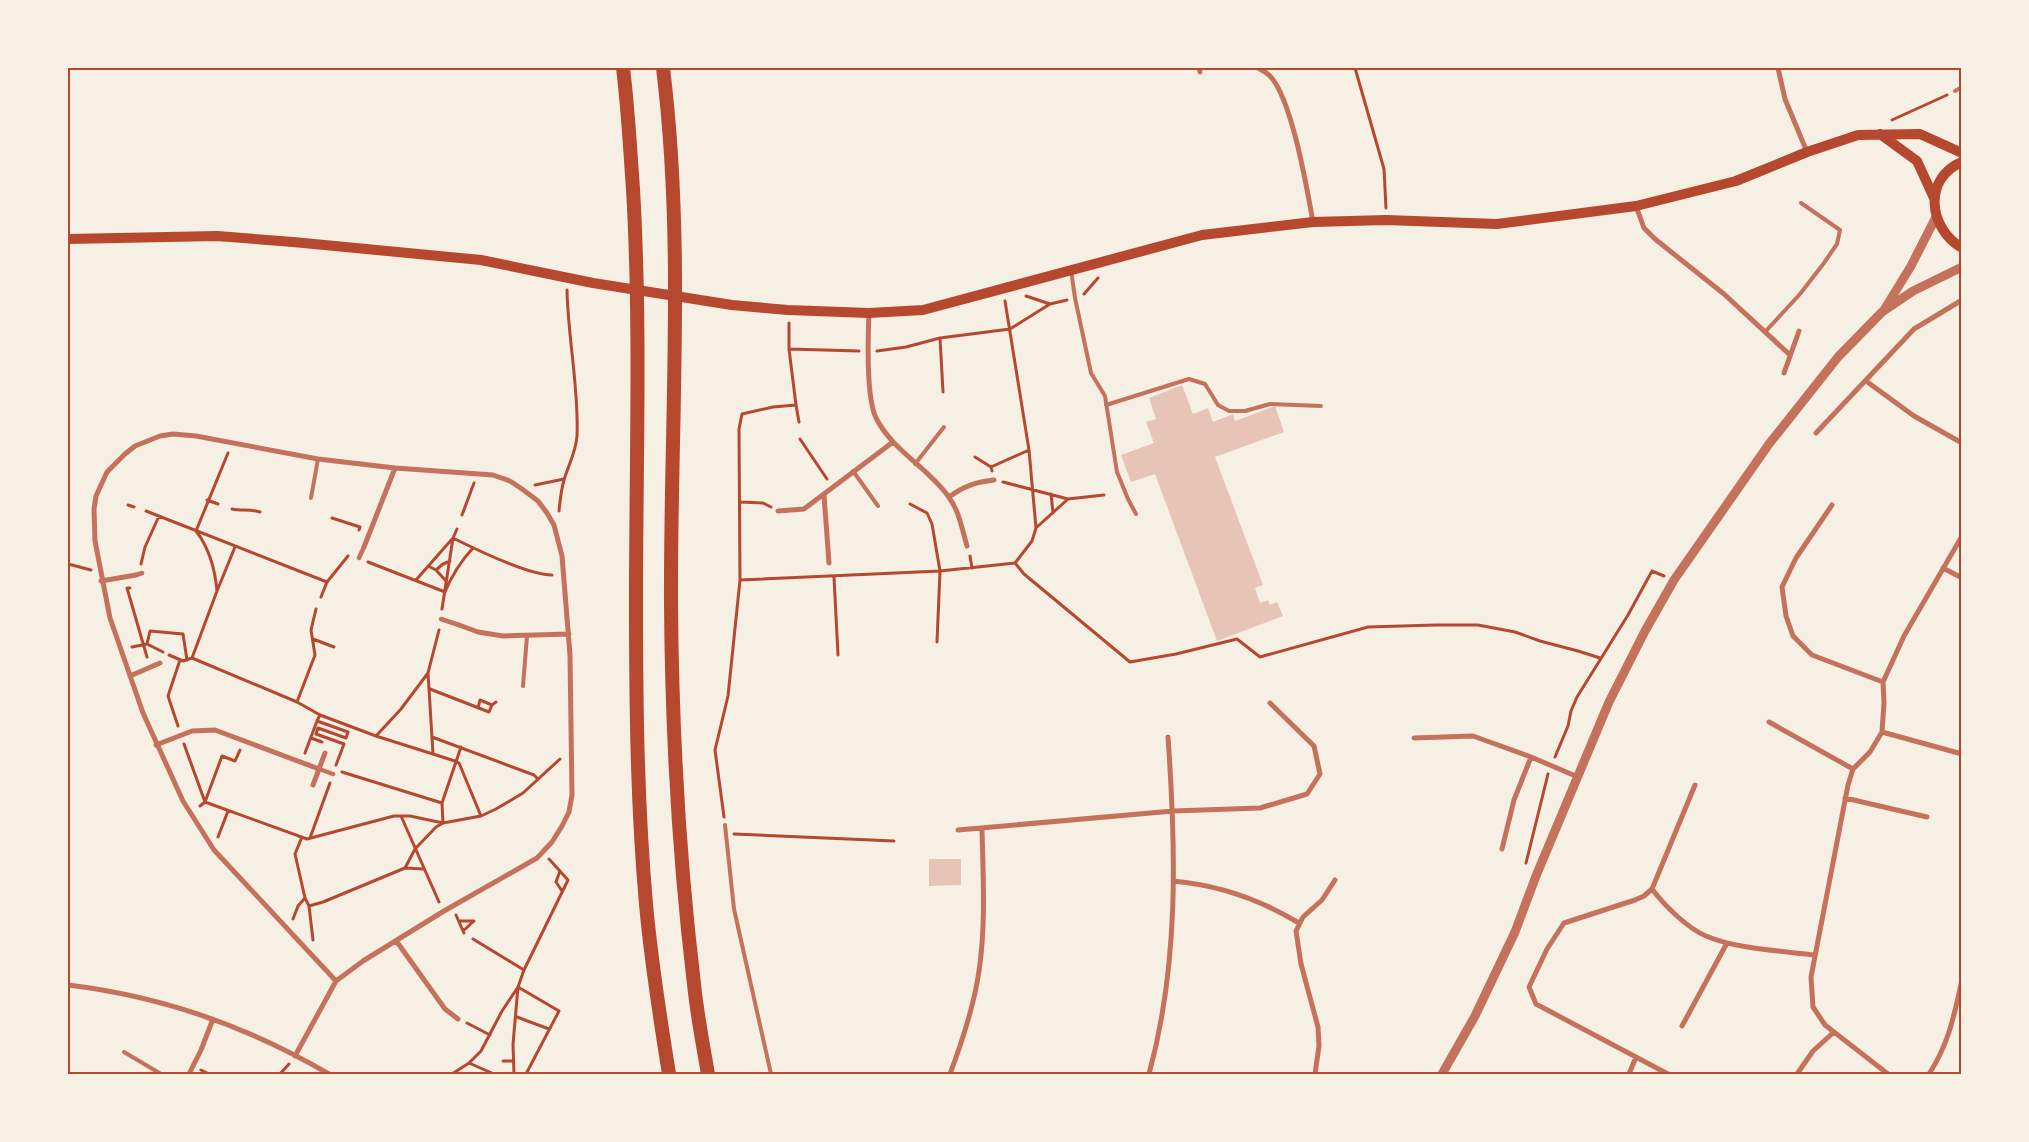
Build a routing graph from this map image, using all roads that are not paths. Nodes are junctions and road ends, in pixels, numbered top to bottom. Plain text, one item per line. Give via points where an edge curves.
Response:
1 (623, 68) edge
2 (663, 68) edge
3 (1258, 68) edge
4 (1778, 68) edge
5 (1962, 87) edge
6 (1955, 91) road end
7 (1880, 134) junction
8 (1807, 152) junction
9 (1962, 152) edge
10 (1962, 162) edge
11 (1934, 198) junction
12 (1802, 203) dead end
13 (1636, 206) junction
14 (1936, 217) junction
15 (1313, 222) junction
16 (68, 239) edge
17 (1962, 248) edge
18 (1962, 267) edge
19 (1071, 270) junction
20 (1962, 300) edge
21 (869, 312) junction
22 (1882, 312) junction
23 (1799, 331) dead end
24 (1765, 332) junction
25 (1790, 355) junction
26 (1784, 373) dead end
27 (1866, 381) junction
28 (1106, 405) junction
29 (1321, 406) dead end
30 (944, 427) dead end
31 (1816, 434) dead end
32 (892, 442) junction
33 (1962, 443) edge
34 (318, 459) junction
35 (915, 464) junction
36 (395, 468) junction
37 (853, 471) junction
38 (994, 480) road end
39 (824, 495) junction
40 (311, 498) dead end
41 (949, 498) junction
42 (1832, 505) dead end
43 (878, 506) dead end
44 (778, 510) road end
45 (1136, 514) dead end
46 (1962, 536) edge
47 (967, 546) dead end
48 (364, 547) joint
49 (359, 558) road end
50 (829, 563) dead end
51 (1943, 568) junction
52 (139, 574) road end
53 (1962, 578) edge
54 (101, 581) junction
55 (442, 619) road end
56 (459, 625) joint
57 (568, 634) junction
58 (527, 636) junction
59 (160, 663) dead end
60 (130, 676) junction
61 (1883, 682) junction
62 (523, 686) dead end
63 (1270, 703) dead end
64 (1769, 722) dead end
65 (1882, 732) junction
66 (1168, 737) dead end
67 (1414, 738) dead end
68 (156, 745) junction
69 (325, 753) dead end
70 (1962, 754) edge
71 (1531, 757) junction
72 (319, 769) junction
73 (1853, 769) junction
74 (334, 771) road end
75 (1578, 777) junction
76 (314, 784) dead end
77 (1695, 785) dead end
78 (1846, 798) junction
79 (1173, 811) junction
80 (1927, 817) dead end
81 (725, 825) road end
82 (982, 828) junction
83 (958, 830) dead end
84 (1502, 849) dead end
85 (1335, 880) dead end
86 (1173, 881) junction
87 (1652, 889) junction
88 (1299, 924) junction
89 (397, 942) junction
90 (1727, 943) junction
91 (1815, 955) junction
92 (1962, 980) edge
93 (336, 981) junction
94 (68, 985) edge
95 (458, 1018) road end
96 (213, 1019) junction
97 (1682, 1026) dead end
98 (1834, 1032) junction
99 (124, 1052) dead end
100 (295, 1056) junction
101 (1636, 1057) junction
102 (161, 1074) edge
103 (189, 1074) edge
104 (329, 1074) edge
105 (669, 1074) edge
106 (708, 1074) edge
107 (771, 1074) edge
108 (950, 1074) edge
109 (1149, 1074) edge
110 (1315, 1074) edge
111 (1442, 1074) edge
112 (1629, 1074) edge
113 (1668, 1074) edge
114 (1797, 1074) edge
115 (1888, 1074) edge
116 (1929, 1074) edge

1 - 105 highway via 637,260 638,771 646,904
2 - 106 highway via 671,148 675,262 671,604 676,768 694,985
3 - 15 street via 1270,76 1282,96 1303,170
4 - 8 street via 1785,99
5 - 6 lane
7 - 8 main road via 1858,135
7 - 9 main road via 1920,134
7 - 11 main road via 1917,161
8 - 13 main road via 1736,181
10 - 11 main road via 1943,177
11 - 14 main road
12 - 24 lane via 1840,230 1837,244 1800,294
13 - 15 main road via 1497,224 1386,220
13 - 24 street via 1644,228 1655,239 1724,294
14 - 17 main road via 1945,235
14 - 22 street
15 - 19 main road via 1202,235
16 - 21 main road via 216,236 293,242 481,260 592,283 732,305
18 - 22 street via 1913,291
19 - 21 main road via 923,310
19 - 28 lane via 1091,374 1105,396
20 - 27 street via 1914,329
21 - 32 street via 871,399 876,417
22 - 75 street via 1838,357 1774,436 1674,580 1609,702
23 - 25 street
24 - 25 street
25 - 26 street
27 - 31 street
27 - 33 street via 1914,416
28 - 29 lane via 1189,379 1205,384 1218,405 1229,410 1245,411 1270,404
28 - 45 lane via 1117,472
30 - 35 lane
32 - 35 street
32 - 37 street
34 - 36 street
34 - 40 lane
34 - 54 street via 173,434 135,446 114,463 102,482 94,508
35 - 41 street
36 - 48 street
36 - 57 street via 493,475 510,481 538,501 554,524 559,542
37 - 39 street
37 - 43 lane
38 - 41 street via 976,482
39 - 44 street via 804,509
39 - 50 street
41 - 47 street
42 - 61 street via 1796,558 1782,587 1786,616 1793,636 1812,655
46 - 51 street
48 - 49 street
51 - 53 street
51 - 61 street via 1904,636
52 - 54 street
54 - 60 street
55 - 56 street
56 - 58 street via 489,635
57 - 58 street
57 - 89 street via 572,789 569,812 552,842 536,858
58 - 62 lane
59 - 60 street
60 - 68 street
61 - 65 street
63 - 79 street via 1314,746 1320,774 1307,794 1260,808
64 - 73 street
65 - 70 street
65 - 73 street via 1870,752
66 - 79 street
67 - 71 street via 1473,736
68 - 72 street via 192,730 215,730
68 - 93 street via 183,801 214,850
69 - 72 street
71 - 75 street
71 - 84 street via 1514,800
72 - 74 street
72 - 76 street
73 - 78 street
75 - 111 street via 1502,962
77 - 87 street
78 - 80 street
78 - 91 street
79 - 82 street
79 - 86 street
81 - 107 lane via 734,909
82 - 83 street
82 - 108 street via 984,912 979,972 961,1045
85 - 88 street via 1322,900
86 - 88 street via 1204,884 1249,898
86 - 109 street via 1169,972
87 - 90 street via 1662,903 1683,921 1705,936
87 - 101 street via 1635,900 1564,923 1529,987 1536,1004
88 - 110 street via 1297,942 1318,1027
89 - 93 street
89 - 95 street via 444,1009
90 - 91 street
90 - 97 street
91 - 98 street via 1811,978 1814,1007 1825,1025
92 - 116 street via 1941,1055
93 - 100 street
94 - 96 street via 150,999
96 - 100 street
96 - 103 street
98 - 114 street via 1813,1050
98 - 115 street
99 - 102 lane
100 - 104 street
101 - 112 street
101 - 113 street

